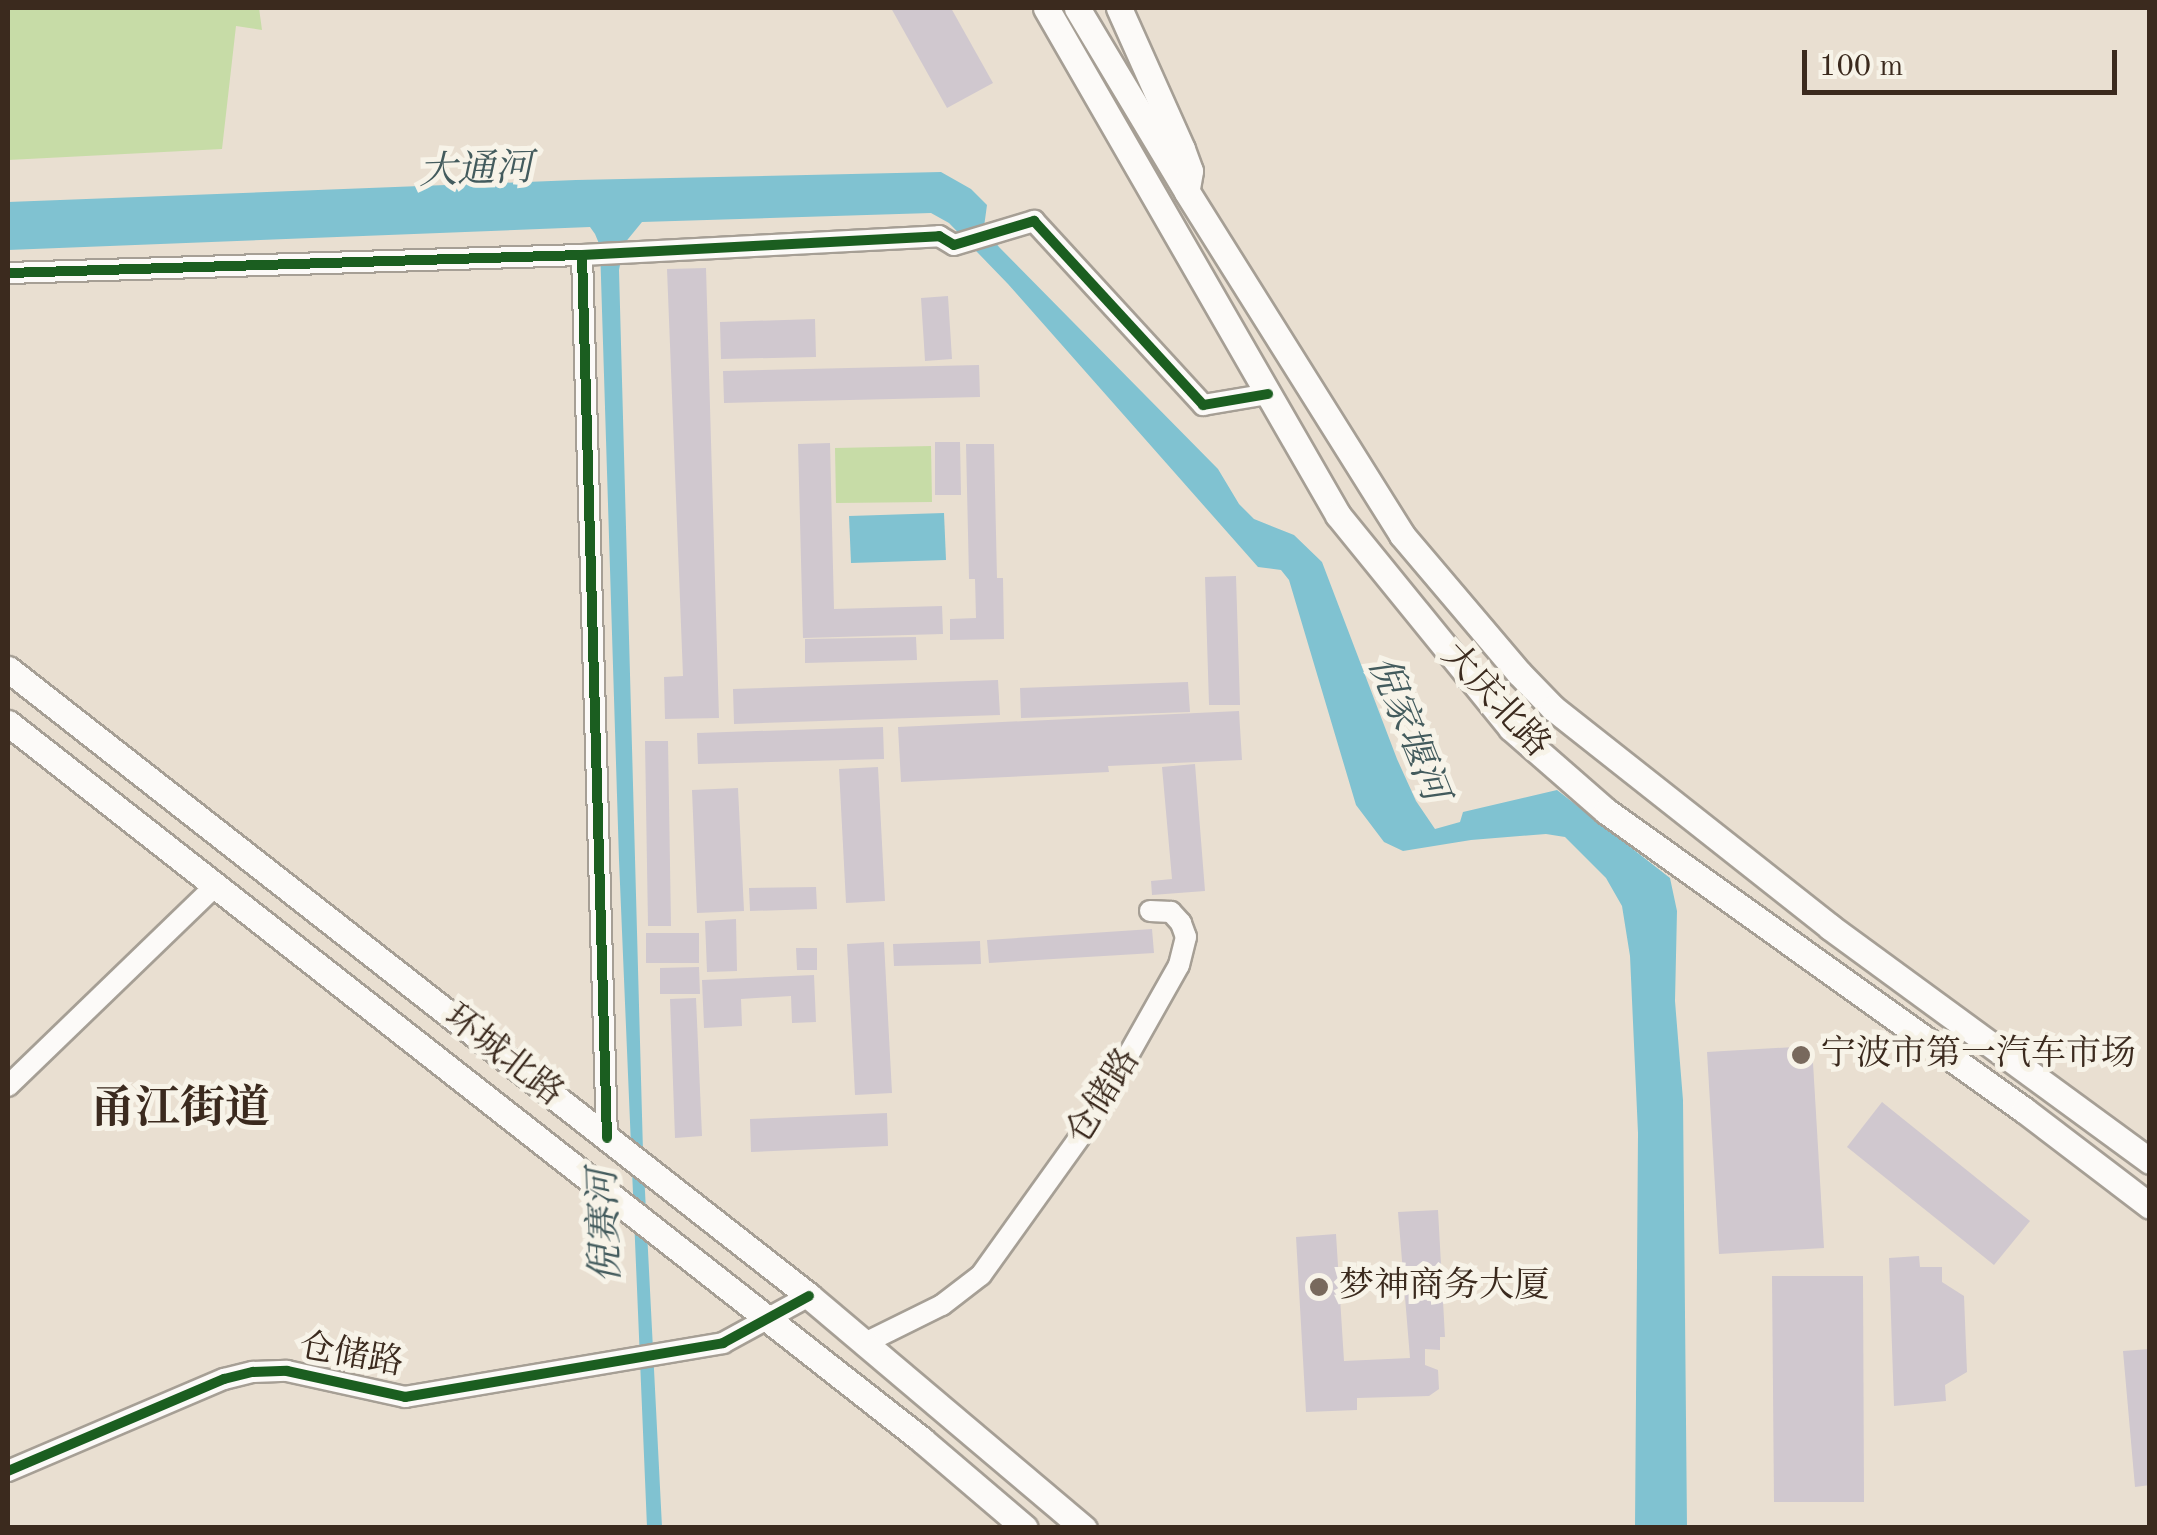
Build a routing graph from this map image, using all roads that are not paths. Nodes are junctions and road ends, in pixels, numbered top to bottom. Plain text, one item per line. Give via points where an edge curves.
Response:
1 (1046, 8) edge
2 (1077, 8) edge
3 (1119, 8) edge
4 (1187, 192) junction
5 (583, 255) junction
6 (8, 272) edge
7 (1268, 394) junction
8 (8, 669) edge
9 (8, 723) edge
10 (215, 886) junction
11 (1150, 910) dead end
12 (8, 1086) edge
13 (607, 1138) junction
14 (2150, 1161) edge
15 (2150, 1206) edge
16 (809, 1296) junction
17 (766, 1319) junction
18 (865, 1344) junction
19 (8, 1471) edge
20 (1025, 1528) edge
21 (1084, 1528) edge

1 - 7 main road, 大庆北路
2 - 4 main road, 大庆北路
3 - 4 main road, 大庆北路 via 1182,149 1190,172
4 - 14 main road, 大庆北路 via 1402,535 1542,696 1830,927
5 - 6 street
5 - 7 street via 939,236 954,245 1034,221 1203,406
5 - 13 street
7 - 15 main road, 大庆北路 via 1338,515 1512,728 1606,811
8 - 13 main road, 环城北路
9 - 10 main road, 环城北路
10 - 12 street
10 - 17 main road, 环城北路
11 - 18 street, 仓储路 via 1171,912 1181,924 1186,937 1180,965 1090,1123 981,1276 942,1305
13 - 16 main road, 环城北路
16 - 17 street, 仓储路
16 - 18 main road, 环城北路
17 - 19 street, 仓储路 via 723,1343 405,1397 287,1371 253,1372
17 - 20 main road, 环城北路
18 - 21 main road, 环城北路

